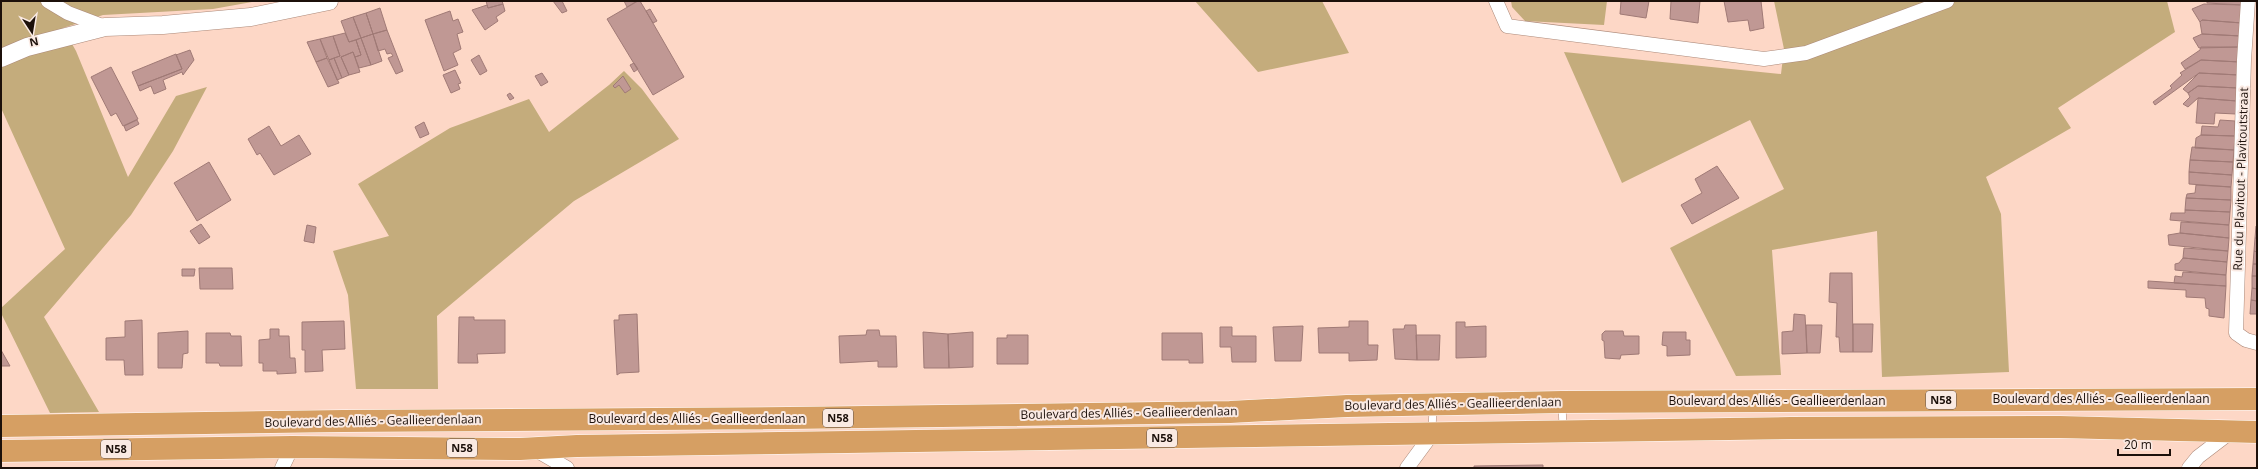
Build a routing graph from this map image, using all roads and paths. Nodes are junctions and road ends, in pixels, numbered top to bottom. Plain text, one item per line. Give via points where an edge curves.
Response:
1 (48, 1) edge
2 (329, 1) edge
3 (1496, 1) edge
4 (1946, 1) edge
5 (2248, 1) edge
6 (105, 27) junction
7 (1, 58) edge
8 (2251, 61) edge
9 (2257, 343) edge
10 (2257, 399) edge
11 (1562, 402) junction
12 (1433, 404) junction
13 (1, 426) edge
14 (2233, 430) junction
15 (1563, 431) junction
16 (2257, 432) edge
17 (1432, 434) junction
18 (292, 447) junction
19 (534, 448) junction
20 (1, 451) edge
21 (282, 468) edge
22 (567, 468) edge
23 (1407, 468) edge
24 (2189, 468) edge

1 - 6 street via 68,13
2 - 6 street via 251,16 163,25
3 - 4 street via 1507,26 1764,59 1806,53
5 - 8 street, Rue du Plavitout - Plavitoutstraat
6 - 7 street via 27,47
8 - 9 street, Rue du Plavitout - Plavitoutstraat via 2236,333 2246,340
10 - 11 highway, Boulevard des Alliés - Geallieerdenlaan / N58
11 - 12 highway, Boulevard des Alliés - Geallieerdenlaan / N58
11 - 15 lane
12 - 13 highway, Boulevard des Alliés - Geallieerdenlaan / N58 via 1230,412 789,418 343,420
12 - 17 lane
14 - 15 highway, Boulevard des Alliés - Geallieerdenlaan / N58 via 2028,427
14 - 16 highway, Boulevard des Alliés - Geallieerdenlaan / N58
14 - 24 street via 2198,457
15 - 17 highway, Boulevard des Alliés - Geallieerdenlaan / N58
17 - 19 highway, Boulevard des Alliés - Geallieerdenlaan / N58
17 - 23 street
18 - 19 highway, Boulevard des Alliés - Geallieerdenlaan / N58
18 - 20 highway, Boulevard des Alliés - Geallieerdenlaan / N58
18 - 21 street, Boulevard des Alliés - Geallieerdenlaan
19 - 22 street

